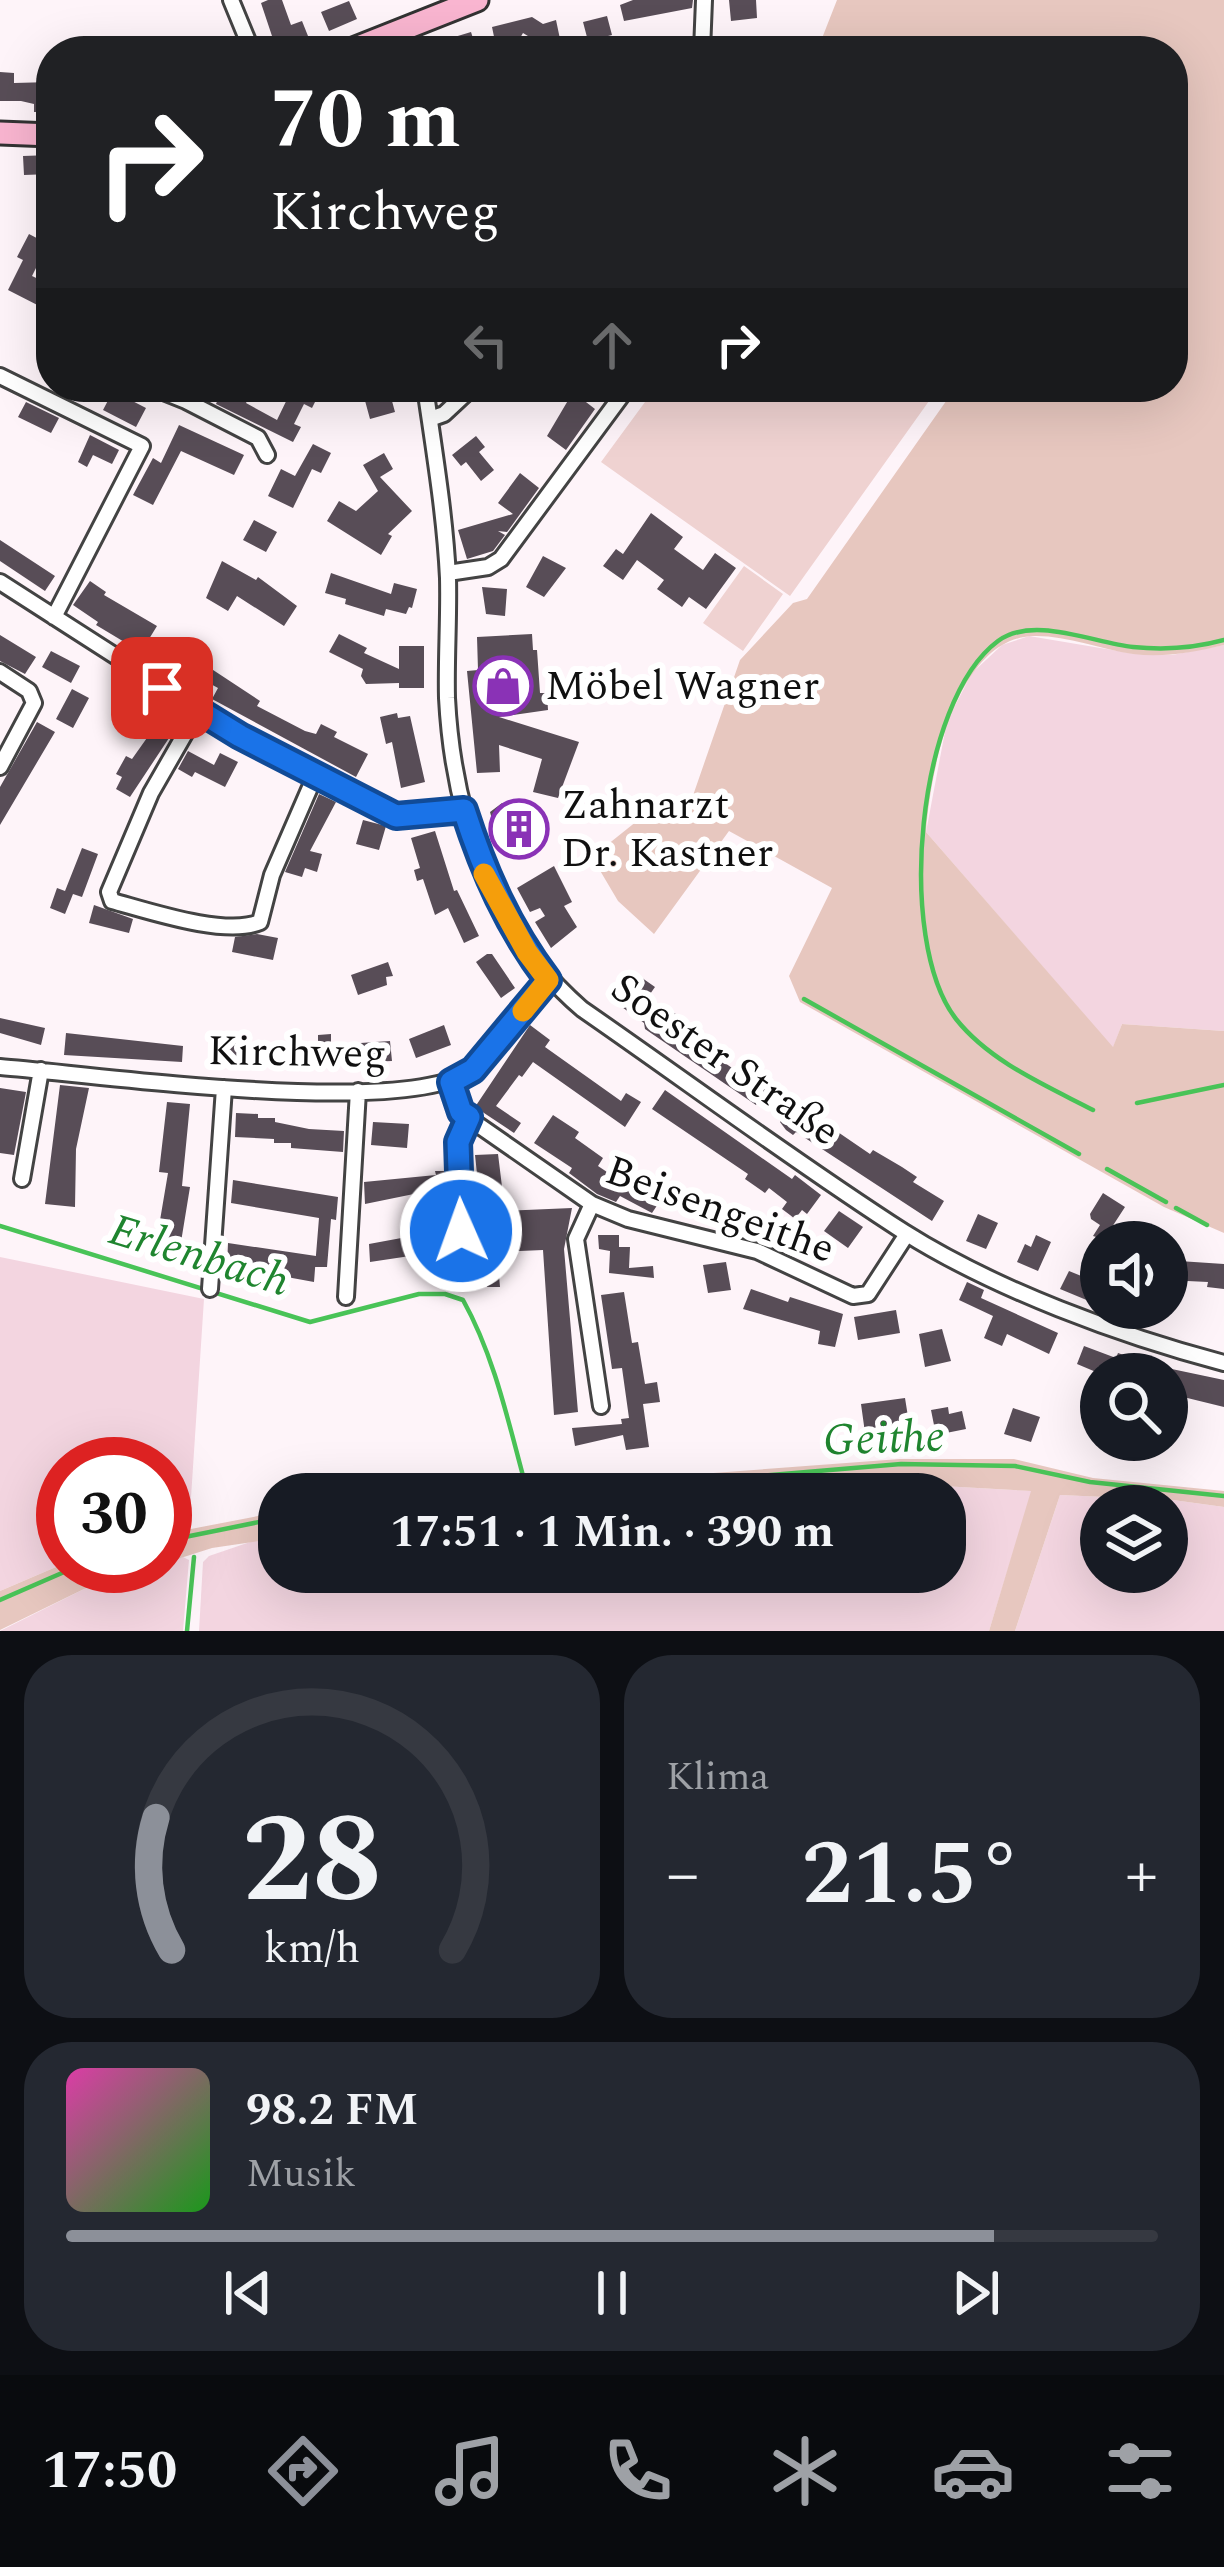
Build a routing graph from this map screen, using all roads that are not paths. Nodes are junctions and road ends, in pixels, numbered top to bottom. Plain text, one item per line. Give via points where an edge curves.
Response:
1 (231, 0) edge
2 (477, 0) edge
3 (704, 0) edge
4 (246, 36) edge
5 (386, 36) edge
6 (702, 36) edge
7 (0, 133) edge
8 (36, 134) edge
9 (0, 376) edge
10 (36, 394) edge
11 (53, 402) edge
12 (202, 402) edge
13 (427, 402) edge
14 (457, 402) edge
15 (617, 402) edge
16 (430, 419) junction
17 (267, 455) dead end
18 (448, 573) junction
19 (0, 582) edge
20 (54, 617) junction
21 (0, 672) edge
22 (198, 711) junction
23 (0, 767) edge
24 (315, 776) junction
25 (464, 810) junction
26 (548, 980) junction
27 (0, 1067) edge
28 (41, 1070) junction
29 (451, 1082) junction
30 (224, 1088) junction
31 (358, 1091) junction
32 (469, 1117) junction
33 (22, 1179) dead end
34 (592, 1204) junction
35 (908, 1234) junction
36 (456, 1275) dead end
37 (210, 1289) dead end
38 (346, 1297) dead end
39 (1224, 1363) edge
40 (601, 1406) dead end

1 - 4 street
2 - 5 main road
3 - 6 street
7 - 8 main road
9 - 10 street
11 - 20 street via 142,446
12 - 17 street via 258,438
13 - 16 street, Soester Straße
14 - 16 street
15 - 18 street via 501,560
16 - 18 street, Soester Straße
18 - 25 street, Soester Straße via 448,713
19 - 20 street
20 - 22 street
21 - 23 street via 34,703
22 - 24 street
22 - 24 street via 135,827 112,901 244,928 260,922
24 - 25 street via 396,816
25 - 26 street, Soester Straße via 483,871
26 - 29 street via 473,1070
26 - 35 street, Soester Straße
27 - 28 street, Kirchweg
28 - 30 street, Kirchweg
28 - 33 street
29 - 31 street, Kirchweg
29 - 32 street, Beisengeithe
30 - 31 street, Kirchweg
30 - 37 street
31 - 38 street
32 - 34 street, Beisengeithe
32 - 36 street via 458,1142
34 - 35 street, Beisengeithe via 757,1251 860,1297
34 - 40 street via 576,1239
35 - 39 street, Soester Straße via 1106,1327

